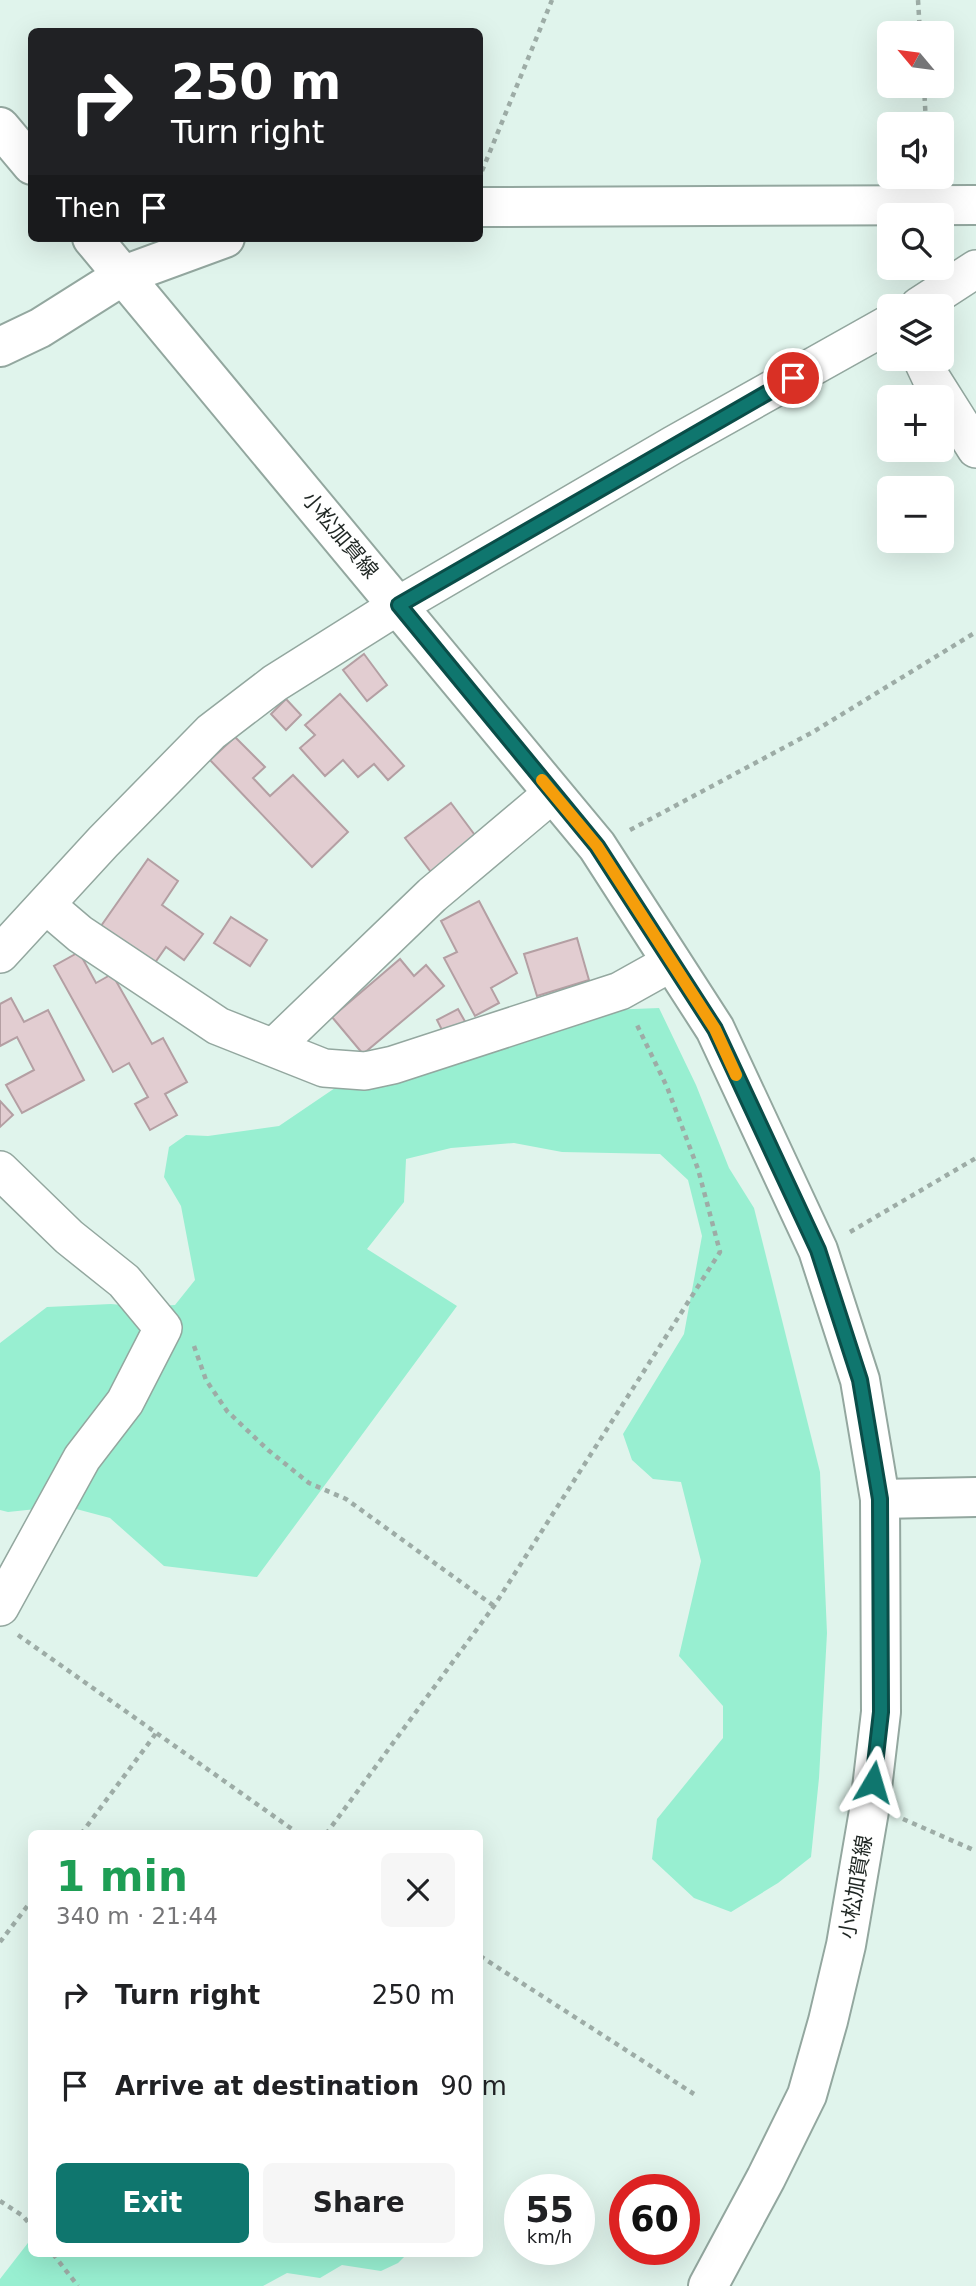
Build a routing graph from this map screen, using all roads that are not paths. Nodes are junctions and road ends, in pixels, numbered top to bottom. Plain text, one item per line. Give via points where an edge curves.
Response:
1 (0, 127) edge
2 (28, 160) edge
3 (976, 205) edge
4 (483, 208) edge
5 (95, 242) edge
6 (214, 242) edge
7 (976, 269) edge
8 (124, 275) junction
9 (937, 294) edge
10 (877, 331) edge
11 (0, 347) edge
12 (928, 371) edge
13 (976, 449) edge
14 (399, 605) junction
15 (553, 793) junction
16 (46, 905) junction
17 (0, 954) edge
18 (672, 962) junction
19 (274, 1047) junction
20 (0, 1170) edge
21 (976, 1497) edge
22 (880, 1499) junction
23 (6, 1618) edge
24 (708, 2286) edge

1 - 2 main road
3 - 4 main road
5 - 8 main road, 小松加賀線
6 - 8 main road
7 - 9 street
8 - 11 main road via 40,328
8 - 14 main road, 小松加賀線
10 - 14 street
12 - 13 street
14 - 15 main road, 小松加賀線
14 - 16 street via 275,683 211,732
15 - 18 main road, 小松加賀線 via 597,846
15 - 19 street via 432,895
16 - 17 street
16 - 19 street via 80,934 189,1008 218,1026
18 - 19 street via 620,991 365,1071 324,1068
18 - 22 main road, 小松加賀線 via 715,1029 818,1250 860,1380
20 - 23 street via 69,1237 124,1280 163,1328 125,1402 82,1458
21 - 22 main road
22 - 24 main road, 小松加賀線 via 881,1712 846,1945 807,2095

